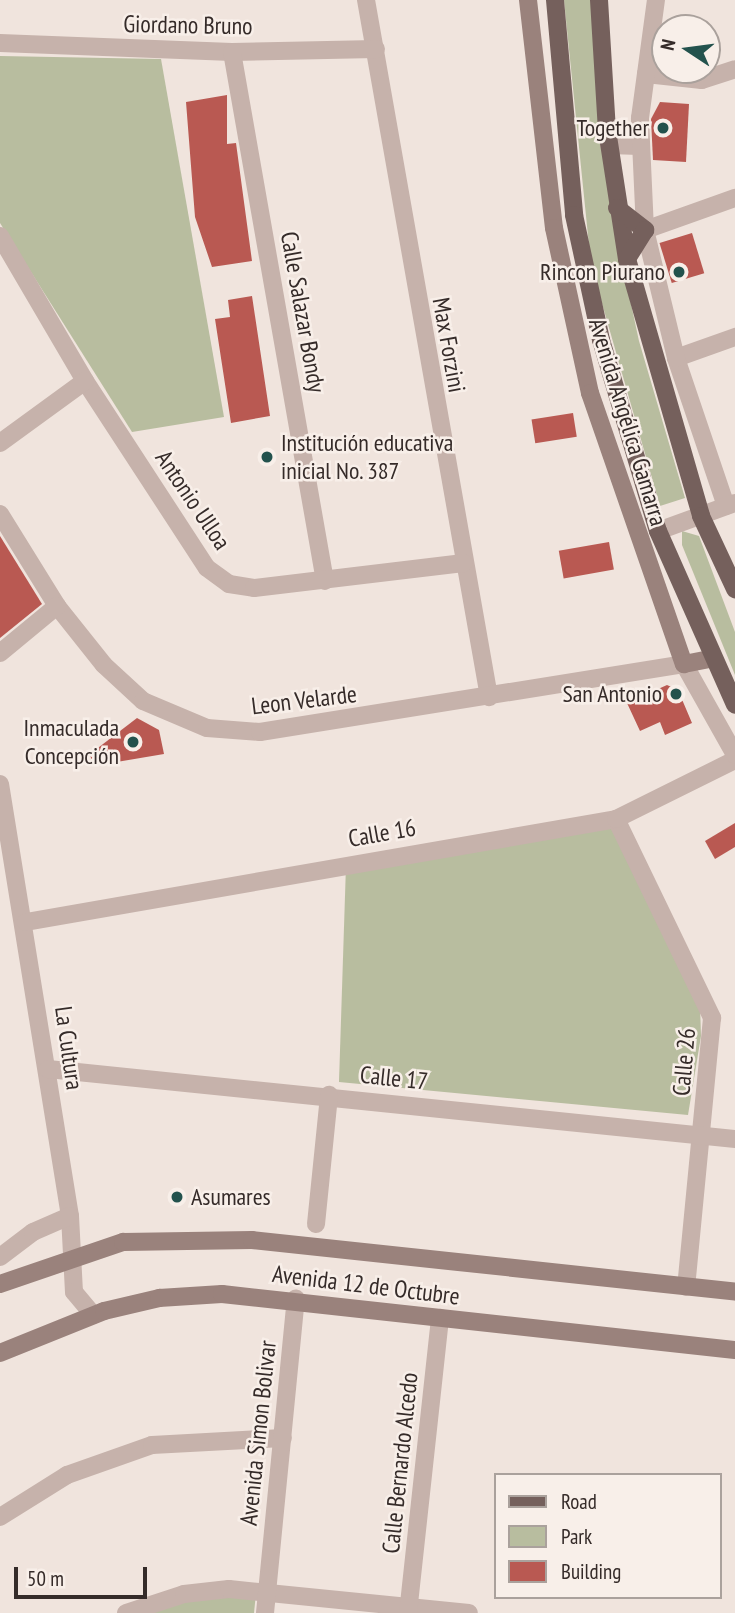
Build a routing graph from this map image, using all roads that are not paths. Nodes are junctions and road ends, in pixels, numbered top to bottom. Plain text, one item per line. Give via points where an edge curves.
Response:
1 (366, 0) edge
2 (528, 0) edge
3 (555, 0) edge
4 (599, 0) edge
5 (656, 0) edge
6 (0, 43) edge
7 (376, 49) junction
8 (232, 52) junction
9 (735, 69) edge
10 (646, 74) junction
11 (609, 145) junction
12 (640, 146) junction
13 (735, 198) edge
14 (617, 208) junction
15 (645, 230) junction
16 (0, 236) edge
17 (627, 259) junction
18 (735, 337) edge
19 (676, 358) junction
20 (85, 381) junction
21 (0, 443) edge
22 (731, 505) edge
23 (0, 514) edge
24 (701, 516) junction
25 (658, 531) junction
26 (464, 563) junction
27 (325, 581) junction
28 (735, 589) edge
29 (57, 606) junction
30 (0, 653) edge
31 (710, 659) junction
32 (684, 664) junction
33 (489, 697) junction
34 (735, 705) edge
35 (735, 757) edge
36 (0, 784) edge
37 (616, 819) junction
38 (7, 855) edge
39 (26, 922) junction
40 (48, 1069) junction
41 (329, 1095) junction
42 (702, 1136) junction
43 (735, 1139) edge
44 (70, 1216) junction
45 (316, 1224) dead end
46 (72, 1256) junction
47 (0, 1257) edge
48 (0, 1284) edge
49 (686, 1287) junction
50 (735, 1292) edge
51 (296, 1299) junction
52 (93, 1315) junction
53 (440, 1318) junction
54 (735, 1350) edge
55 (0, 1353) edge
56 (283, 1438) junction
57 (0, 1517) edge
58 (267, 1591) junction
59 (408, 1610) edge
60 (126, 1613) edge
61 (265, 1613) edge
62 (469, 1613) edge

1 - 7 street, Max Forzini
2 - 32 main road, Avenida Angélica Gamarra via 538,112 568,307 619,484
3 - 25 main road, Avenida Angélica Gamarra via 564,136 584,274
4 - 11 main road, Avenida Angélica Gamarra
5 - 10 street
6 - 8 street, Giordano Bruno
7 - 8 street, Giordano Bruno
7 - 26 street, Max Forzini
8 - 27 street, Calle Salazar Bondy
9 - 10 street via 702,80
10 - 12 street
11 - 12 street
11 - 14 main road, Avenida Angélica Gamarra
12 - 15 street
13 - 15 street
14 - 15 main road
14 - 17 main road, Avenida Angélica Gamarra
15 - 17 main road
15 - 19 street
16 - 20 street, Antonio Ulloa
17 - 24 main road, Avenida Angélica Gamarra
18 - 19 street
19 - 22 street
20 - 21 street
20 - 27 street, Antonio Ulloa via 207,568 229,584 254,588
22 - 24 street
23 - 29 street, Leon Velarde
24 - 25 street
24 - 28 main road, Avenida Angélica Gamarra
25 - 31 main road, Avenida Angélica Gamarra
26 - 27 street, Antonio Ulloa
26 - 33 street, Max Forzini
29 - 30 street
29 - 33 street, Leon Velarde via 104,665 144,701 207,728 260,733
31 - 32 main road, Leon Velarde
31 - 34 main road, Avenida Angélica Gamarra
32 - 33 street, Leon Velarde
32 - 35 street, Avenida Angélica Gamarra
35 - 37 street, Calle 16
36 - 38 street, La Cultura
37 - 39 street, Calle 16
37 - 42 street, Calle 26 via 712,1017
38 - 39 street, La Cultura
39 - 40 street, La Cultura
40 - 41 street, Calle 17
40 - 44 street, La Cultura
41 - 42 street, Calle 17
41 - 45 street
42 - 43 street, Calle 17
42 - 49 street, Calle 26
44 - 46 street, La Cultura
44 - 47 street via 33,1232
46 - 48 main road, Avenida 12 de Octubre
46 - 49 main road, Avenida 12 de Octubre via 123,1242 252,1240
46 - 52 street, La Cultura via 75,1292
49 - 50 main road, Avenida 12 de Octubre
51 - 52 main road, Avenida 12 de Octubre via 222,1294 159,1298
51 - 53 main road, Avenida 12 de Octubre
51 - 56 street, Avenida Simon Bolivar
52 - 55 main road, Avenida 12 de Octubre
53 - 54 main road, Avenida 12 de Octubre
53 - 59 street, Calle Bernardo Alcedo
56 - 57 street via 152,1445 67,1475
56 - 58 street, Avenida Simon Bolivar
58 - 59 street
58 - 60 street via 184,1594
58 - 61 street, Avenida Simon Bolivar
59 - 62 street

